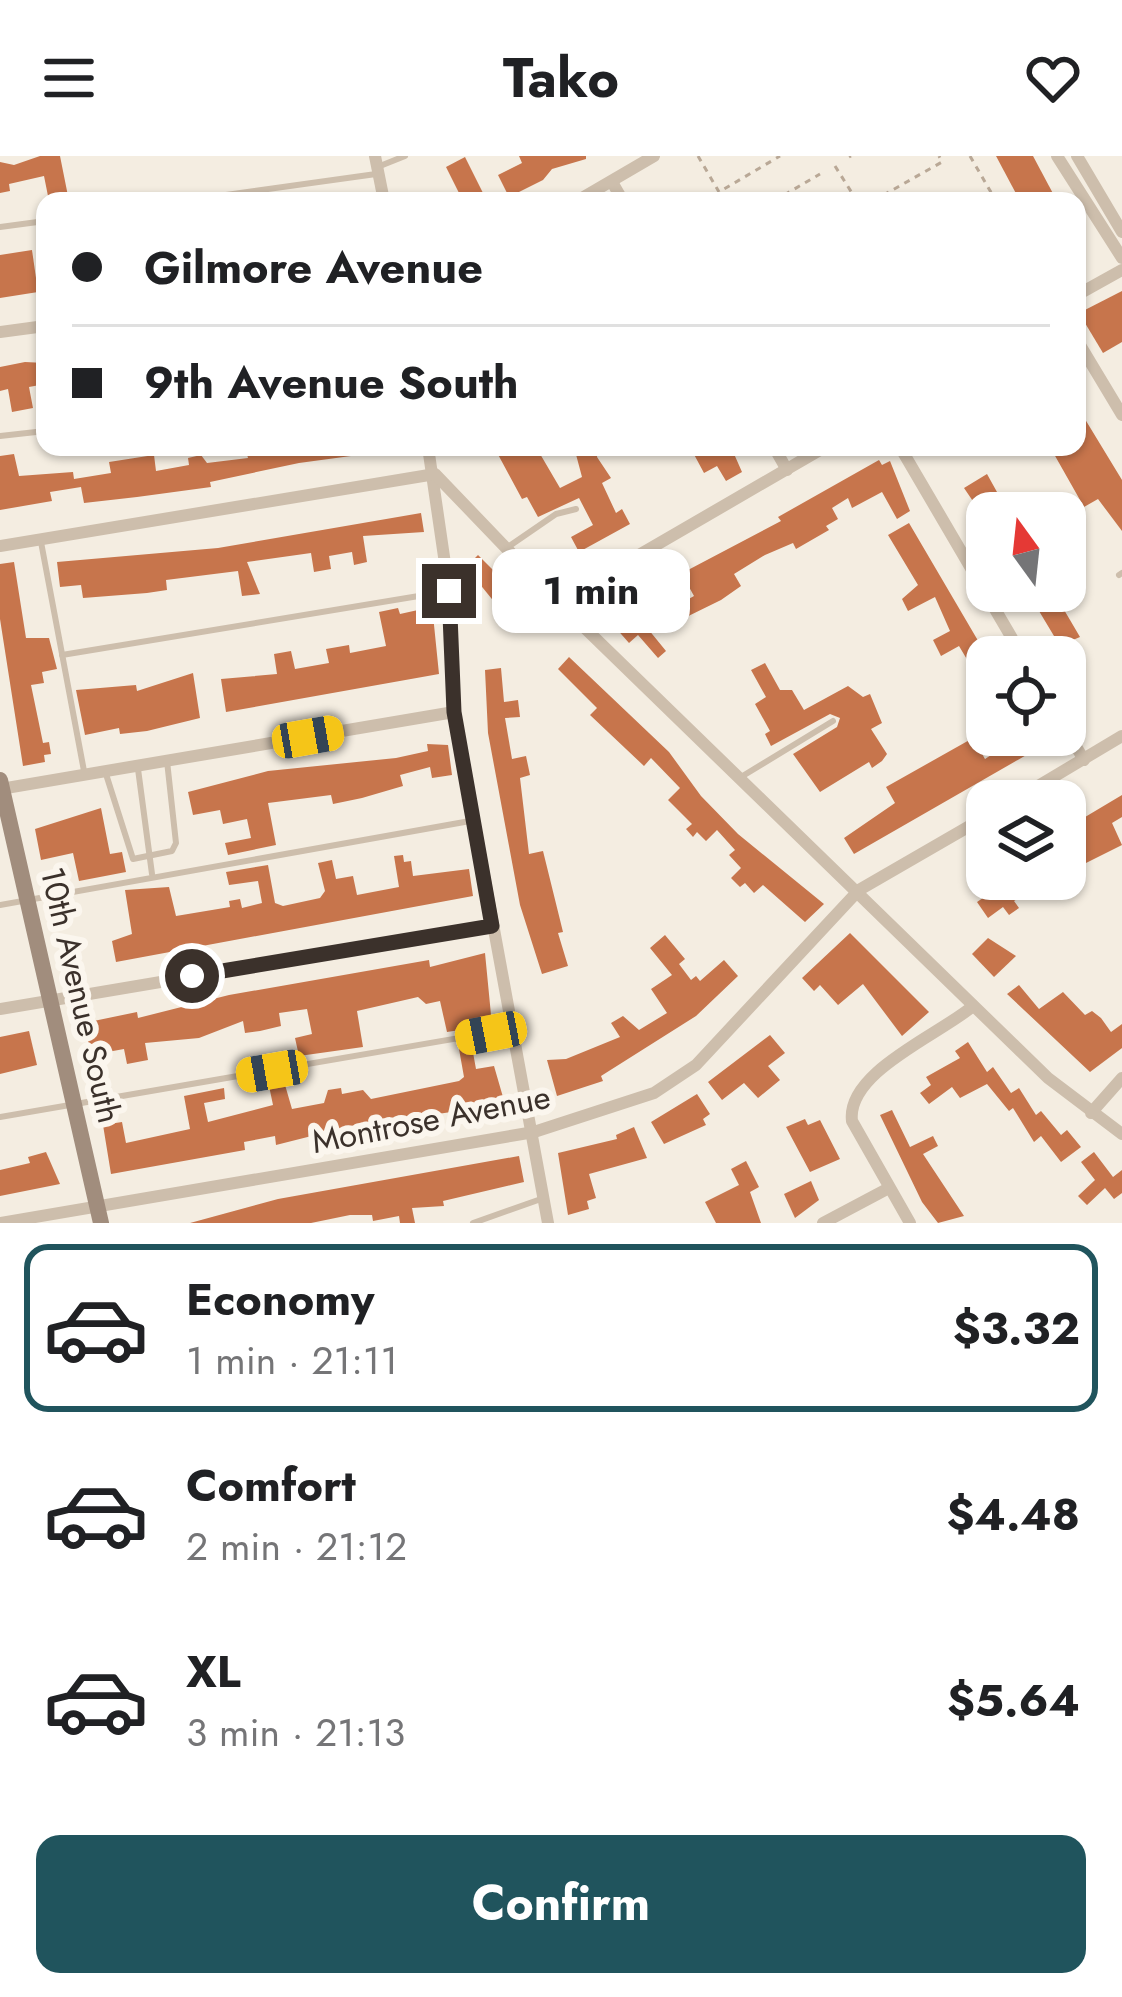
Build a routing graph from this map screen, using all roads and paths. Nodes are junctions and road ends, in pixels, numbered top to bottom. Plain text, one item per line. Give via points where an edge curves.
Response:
1 (405, 156) edge
2 (654, 156) edge
3 (698, 156) edge
4 (780, 156) edge
5 (939, 156) edge
6 (970, 156) edge
7 (1057, 156) edge
8 (1077, 156) edge
9 (377, 165) edge
10 (835, 166) dead end
11 (820, 174) dead end
12 (611, 182) junction
13 (232, 192) edge
14 (594, 192) edge
15 (617, 192) edge
16 (789, 192) edge
17 (851, 192) edge
18 (889, 192) edge
19 (991, 192) edge
20 (1080, 192) edge
21 (1086, 202) edge
22 (36, 222) edge
23 (0, 227) edge
24 (1122, 232) edge
25 (1122, 258) edge
26 (1122, 269) edge
27 (1086, 290) edge
28 (36, 327) edge
29 (0, 332) edge
30 (1086, 355) edge
31 (1122, 415) edge
32 (36, 432) edge
33 (0, 436) edge
34 (430, 456) edge
35 (779, 456) edge
36 (811, 456) edge
37 (905, 456) edge
38 (788, 470) junction
39 (435, 474) junction
40 (577, 509) dead end
41 (40, 539) junction
42 (0, 546) edge
43 (505, 549) junction
44 (449, 591) junction
45 (558, 602) junction
46 (1011, 636) edge
47 (62, 655) junction
48 (454, 712) junction
49 (833, 721) dead end
50 (1122, 736) edge
51 (1082, 756) edge
52 (167, 760) junction
53 (1084, 760) junction
54 (137, 766) junction
55 (105, 771) junction
56 (85, 775) junction
57 (741, 777) junction
58 (1049, 780) edge
59 (1, 786) edge
60 (474, 820) junction
61 (966, 828) edge
62 (150, 857) junction
63 (152, 874) junction
64 (859, 890) junction
65 (30, 897) junction
66 (0, 905) edge
67 (492, 926) junction
68 (52, 1000) junction
69 (974, 1006) junction
70 (0, 1009) edge
71 (513, 1028) junction
72 (1122, 1078) edge
73 (75, 1104) junction
74 (1091, 1113) junction
75 (0, 1117) edge
76 (534, 1132) junction
77 (1122, 1134) edge
78 (889, 1189) junction
79 (544, 1198) junction
80 (99, 1214) edge
81 (0, 1223) edge
82 (473, 1223) edge
83 (548, 1223) edge
84 (823, 1223) edge
85 (910, 1223) edge

1 - 9 lane
2 - 12 street
3 - 4 path via 719,192
5 - 18 path via 942,162
6 - 19 path
7 - 20 street
8 - 24 street
9 - 13 lane
10 - 17 path
11 - 16 path
12 - 14 street
12 - 15 street
21 - 25 street
22 - 23 lane
26 - 27 street
28 - 29 street
30 - 31 street
32 - 33 lane
34 - 39 street
35 - 38 street
36 - 38 street
37 - 46 street
38 - 45 street
39 - 41 street
39 - 43 street
39 - 44 street
40 - 43 lane
41 - 42 street
41 - 47 lane
43 - 45 street
44 - 47 lane
44 - 48 street
45 - 57 street
47 - 56 lane
48 - 52 street
48 - 60 street
49 - 57 lane
50 - 53 street
51 - 53 street
52 - 54 street
52 - 62 lane via 176,843
53 - 58 street
54 - 55 street
54 - 62 lane
55 - 56 street
55 - 62 lane via 124,845 133,859
56 - 59 street
57 - 64 street
59 - 65 street, 10th Avenue South
60 - 63 lane
60 - 67 street
61 - 64 street, Montrose Avenue
62 - 63 lane
63 - 65 lane
64 - 69 street
64 - 76 street, Montrose Avenue via 696,1065 654,1093
65 - 66 lane
65 - 68 street, 10th Avenue South
67 - 68 street
67 - 71 street
68 - 70 street
68 - 73 street, 10th Avenue South
69 - 74 street
69 - 78 street via 857,1091 852,1121
71 - 73 lane
71 - 76 street
72 - 74 street
73 - 75 lane
73 - 80 street, 10th Avenue South
74 - 77 street
76 - 79 street
76 - 80 street, Montrose Avenue
78 - 84 street
78 - 85 street
79 - 82 lane
79 - 83 street
80 - 81 street, Montrose Avenue

